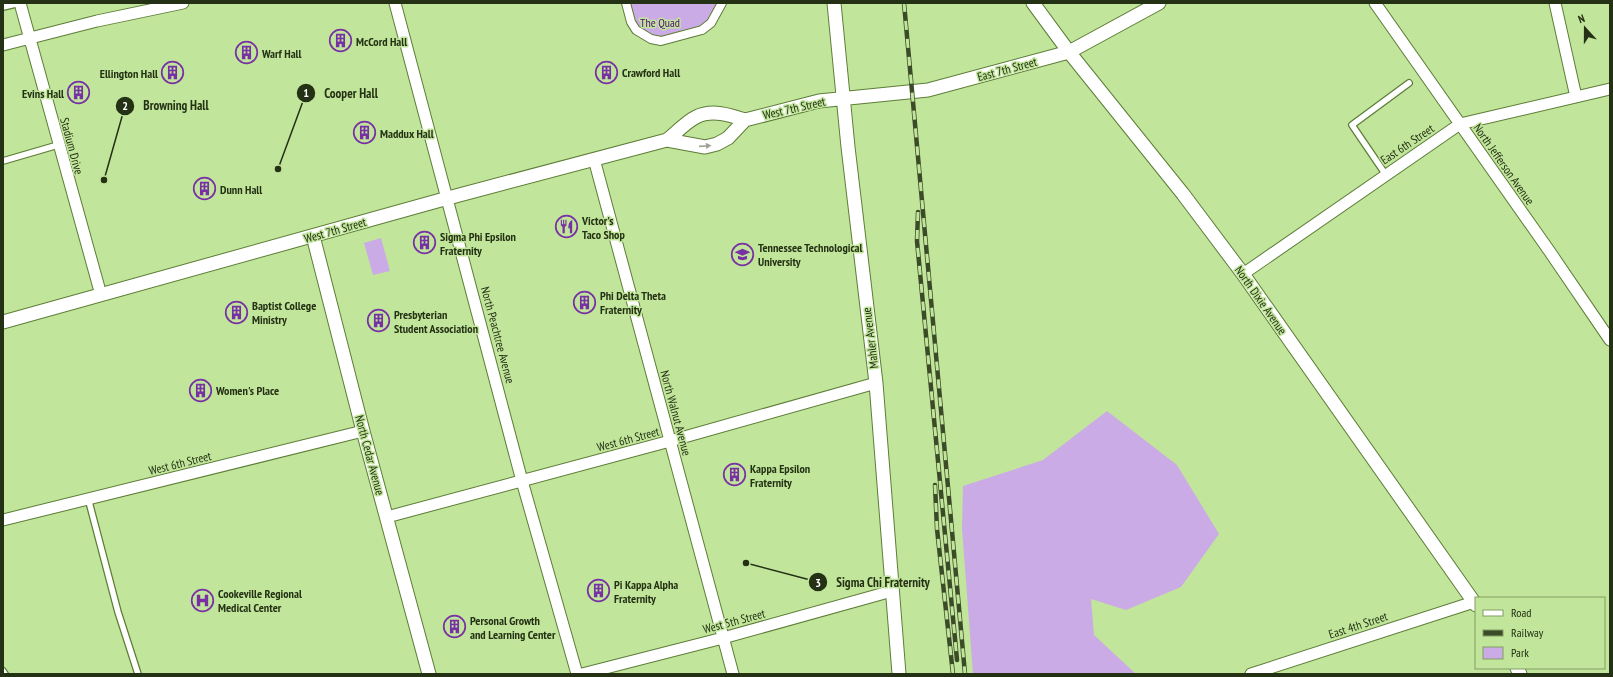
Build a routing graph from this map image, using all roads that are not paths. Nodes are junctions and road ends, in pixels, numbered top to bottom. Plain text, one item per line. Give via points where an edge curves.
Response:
1 (20, 3) edge
2 (183, 3) edge
3 (395, 3) edge
4 (626, 3) edge
5 (722, 3) edge
6 (834, 3) edge
7 (1033, 3) edge
8 (1159, 3) edge
9 (1375, 3) edge
10 (1555, 3) edge
11 (3, 7) edge
12 (30, 38) junction
13 (3, 45) edge
14 (1069, 52) junction
15 (1409, 83) dead end
16 (1610, 90) edge
17 (1576, 97) junction
18 (844, 98) junction
19 (745, 120) junction
20 (1460, 124) junction
21 (667, 140) junction
22 (58, 145) junction
23 (594, 159) junction
24 (3, 161) edge
25 (1386, 175) junction
26 (448, 198) junction
27 (313, 236) junction
28 (1243, 274) junction
29 (101, 295) junction
30 (3, 322) edge
31 (1610, 340) edge
32 (876, 383) junction
33 (363, 431) junction
34 (670, 441) junction
35 (522, 481) junction
36 (88, 498) junction
37 (387, 517) junction
38 (3, 520) edge
39 (892, 591) junction
40 (1475, 603) edge
41 (723, 638) junction
42 (3, 671) edge
43 (5, 674) edge
44 (138, 674) edge
45 (429, 674) edge
46 (576, 674) edge
47 (582, 674) edge
48 (732, 674) edge
49 (899, 674) edge
50 (1251, 674) edge

1 - 11 lane
1 - 12 street, Stadium Drive
2 - 12 street
3 - 26 street, North Peachtree Avenue
4 - 5 street via 636,30 651,39 661,41 702,30 711,23
6 - 18 street, Mahler Avenue
7 - 14 street, North Dixie Avenue
8 - 14 street, East 7th Street
9 - 20 street, North Jefferson Avenue
10 - 17 street
12 - 13 street
12 - 22 street, Stadium Drive
14 - 18 street, East 7th Street via 928,90
14 - 28 street, North Dixie Avenue via 1183,194
15 - 25 lane via 1352,125
16 - 17 street, East 6th Street
17 - 20 street, East 6th Street
18 - 19 street, West 7th Street
18 - 32 street, Mahler Avenue
19 - 21 street, West 7th Street via 708,113 696,117
21 -> 19 street, West 7th Street via 705,147 717,144 728,138
20 - 25 street, East 6th Street
20 - 31 street, North Jefferson Avenue
21 - 23 street, West 7th Street
22 - 24 lane
22 - 29 street, Stadium Drive
23 - 26 street, West 7th Street
23 - 34 street, North Walnut Avenue
25 - 28 street, East 6th Street
26 - 27 street, West 7th Street
26 - 35 street, North Peachtree Avenue
27 - 29 street, West 7th Street
27 - 33 street, North Cedar Avenue
28 - 40 street, North Dixie Avenue
29 - 30 street, West 7th Street
32 - 34 street, West 6th Street
32 - 39 street, Mahler Avenue
33 - 36 street, West 6th Street
33 - 37 street, North Cedar Avenue
34 - 35 street, West 6th Street
34 - 41 street, North Walnut Avenue
35 - 37 street, West 6th Street
35 - 46 street, North Peachtree Avenue
36 - 38 street, West 6th Street
36 - 44 lane
37 - 45 street, North Cedar Avenue
39 - 41 street, West 5th Street
39 - 49 street, Mahler Avenue
40 - 50 street, East 4th Street
41 - 47 street, West 5th Street
41 - 48 street, North Walnut Avenue
42 - 43 lane

